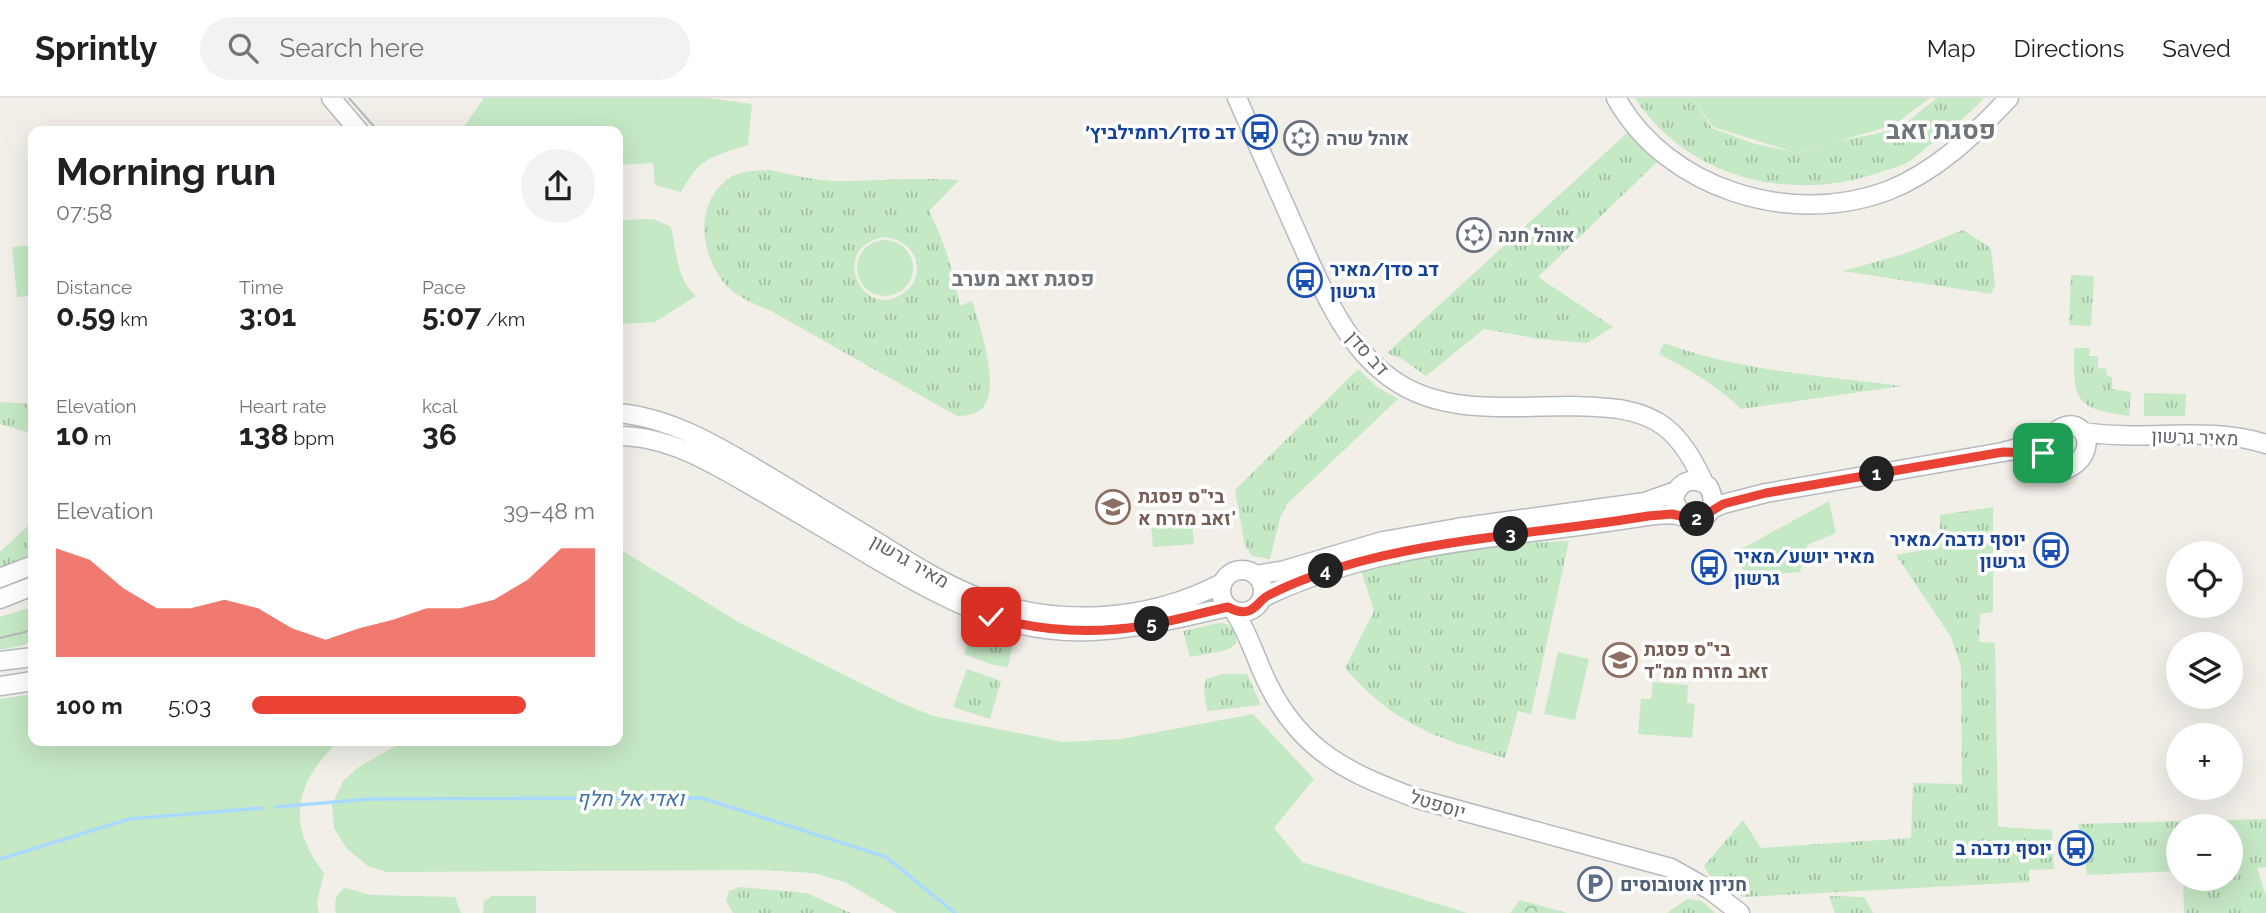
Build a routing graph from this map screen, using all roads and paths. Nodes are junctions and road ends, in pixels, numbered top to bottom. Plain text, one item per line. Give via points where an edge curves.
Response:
1 (331, 98) edge
2 (347, 98) edge
3 (1237, 98) edge
4 (1616, 98) edge
5 (2009, 98) edge
6 (354, 126) edge
7 (355, 126) edge
8 (623, 414) edge
9 (2084, 432) junction
10 (1673, 435) junction
11 (2053, 435) junction
12 (623, 437) edge
13 (2123, 437) junction
14 (2266, 444) edge
15 (2003, 452) junction
16 (2084, 453) junction
17 (2047, 465) junction
18 (1707, 486) junction
19 (1679, 487) junction
20 (1766, 493) junction
21 (1712, 509) junction
22 (1682, 516) junction
23 (28, 567) edge
24 (1256, 575) junction
25 (0, 579) edge
26 (1223, 583) junction
27 (28, 588) edge
28 (0, 599) edge
29 (1259, 603) junction
30 (1231, 609) junction
31 (1252, 643) junction
32 (28, 658) edge
33 (0, 661) edge
34 (28, 682) edge
35 (0, 686) edge
36 (1740, 913) edge

1 - 6 street
2 - 7 street
3 - 10 street, דב סדן via 1332,306 1353,341 1387,376 1424,397 1455,403 1629,410
4 - 5 street via 1650,141 1696,176 1734,192 1803,204 1869,196 1908,181 1967,140
8 - 26 street, מאיר גרשון via 664,422 704,440 925,572 976,597 1012,608 1090,617 1142,612 1187,600
9 - 11 street via 2066,425
9 - 13 street, מאיר גרשון
9 - 16 street via 2088,441
10 - 18 street, דב סדן
10 - 19 street via 1682,462
11 - 15 street
11 - 17 street via 2044,447
12 - 30 street, מאיר גרשון via 654,440 706,460 918,585 991,617 1090,631
13 - 14 street, מאיר גרשון via 2224,435
13 - 16 street, מאיר גרשון
15 - 17 street via 2032,453
15 - 20 street
16 - 17 street via 2065,470
18 - 19 street via 1695,480
18 - 20 street
18 - 21 street via 1714,499
19 - 22 street via 1674,501
19 - 24 street via 1644,502 1383,541
20 - 21 street
21 - 22 street via 1697,520
22 - 29 street via 1648,516 1386,555 1317,573
23 - 25 street
24 - 26 street via 1237,571
24 - 29 street via 1263,586
26 - 30 street via 1221,596
27 - 28 street
29 - 30 street via 1245,612
29 - 31 street, יוספטל via 1251,626
30 - 31 street, יוספטל
31 - 36 street, יוספטל via 1268,684 1291,720 1319,750 1356,774 1430,803 1671,868
32 - 33 street
34 - 35 street

